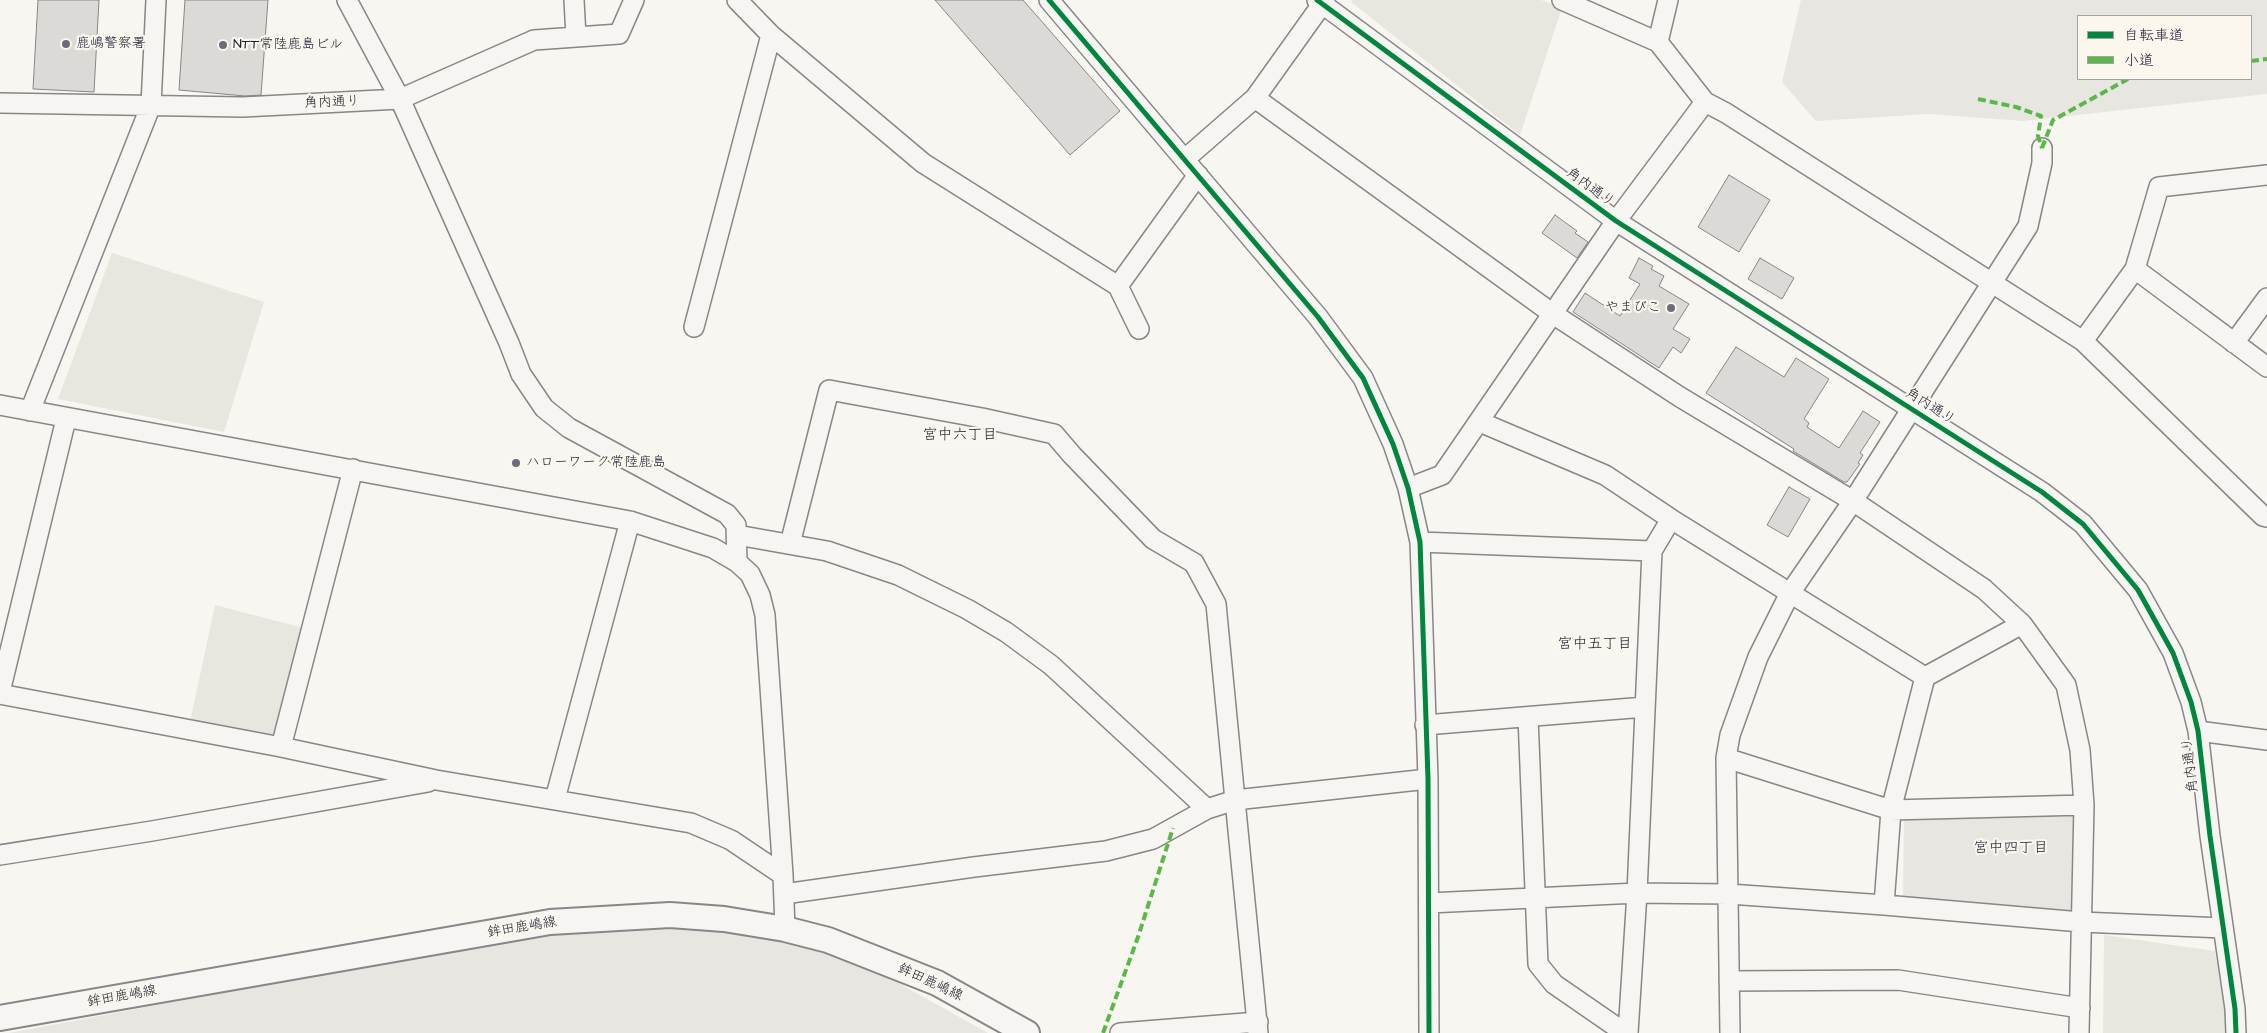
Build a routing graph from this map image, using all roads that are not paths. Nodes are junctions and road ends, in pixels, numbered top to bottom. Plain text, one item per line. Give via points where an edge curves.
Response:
1 (156, 0) edge
2 (347, 0) edge
3 (574, 0) edge
4 (634, 0) edge
5 (737, 0) edge
6 (1049, 0) edge
7 (1562, 0) edge
8 (1668, 0) edge
9 (1321, 1) edge
10 (771, 35) junction
11 (576, 37) junction
12 (1658, 42) junction
13 (1254, 98) junction
14 (400, 99) junction
15 (1705, 102) junction
16 (0, 103) edge
17 (151, 105) junction
18 (2042, 148) dead end
19 (1185, 160) junction
20 (1198, 175) junction
21 (2267, 175) edge
22 (1616, 221) junction
23 (2135, 269) junction
24 (1992, 284) junction
25 (1118, 286) junction
26 (2267, 298) edge
27 (1553, 314) junction
28 (694, 326) dead end
29 (1139, 329) dead end
30 (2083, 341) junction
31 (2234, 343) junction
32 (2267, 367) edge
33 (0, 406) edge
34 (1912, 409) junction
35 (30, 411) junction
36 (66, 419) junction
37 (1480, 422) junction
38 (353, 469) junction
39 (1408, 488) junction
40 (1853, 501) junction
41 (2267, 517) edge
42 (1672, 519) junction
43 (630, 521) junction
44 (737, 534) junction
45 (1420, 542) junction
46 (790, 544) junction
47 (1652, 551) junction
48 (737, 562) junction
49 (1790, 593) junction
50 (2022, 624) junction
51 (1925, 677) junction
52 (0, 693) edge
53 (1645, 707) junction
54 (1528, 716) junction
55 (1425, 725) junction
56 (2198, 730) junction
57 (2267, 740) edge
58 (281, 746) junction
59 (1726, 758) junction
60 (1428, 779) junction
61 (436, 780) junction
62 (555, 799) junction
63 (1235, 800) junction
64 (2084, 805) junction
65 (1207, 809) junction
66 (1891, 810) junction
67 (0, 854) edge
68 (784, 884) junction
69 (1637, 892) junction
70 (1729, 894) junction
71 (1536, 897) junction
72 (1429, 903) junction
73 (1884, 905) junction
74 (2082, 922) junction
75 (2224, 928) junction
76 (785, 930) junction
77 (1729, 981) junction
78 (2080, 1008) junction
79 (0, 1018) edge
80 (1258, 1027) edge
81 (1027, 1033) edge
82 (1120, 1033) edge
83 (1429, 1033) edge
84 (1626, 1033) edge
85 (1730, 1033) edge
86 (2079, 1033) edge
87 (2236, 1033) edge

1 - 17 street
2 - 14 street
3 - 11 street
4 - 11 street via 619,34
5 - 10 street
6 - 19 street
7 - 12 street
8 - 12 street
9 - 13 street
9 - 22 street, 角内通り
10 - 25 street via 923,163
10 - 28 street
11 - 14 street via 534,40
12 - 15 street
13 - 19 street
13 - 27 street
14 - 17 street, 角内通り via 243,107
14 - 44 street via 521,374 544,408 569,428 727,514 736,525
15 - 22 street
15 - 24 street
16 - 17 street, 角内通り
17 - 35 street
18 - 24 street via 2042,163 2028,226
19 - 20 street
20 - 25 street
20 - 39 street via 1318,317 1363,378 1393,444
21 - 23 street via 2159,187
22 - 27 street
22 - 34 street, 角内通り
23 - 30 street
23 - 31 street
24 - 30 street
24 - 34 street
25 - 29 street
26 - 31 street
27 - 37 street
27 - 40 street via 1680,397
30 - 41 street
31 - 32 street
33 - 35 street
34 - 40 street
34 - 56 street, 角内通り via 2042,492 2083,524 2138,590 2173,652
35 - 36 street
36 - 38 street
36 - 52 street
37 - 39 street via 1442,476
37 - 42 street via 1605,475
38 - 43 street
38 - 58 street
39 - 45 street
40 - 49 street
40 - 50 street via 1984,589
42 - 47 street
42 - 49 street
43 - 48 street via 713,548
43 - 62 street
44 - 46 street
44 - 48 street
45 - 47 street
45 - 55 street
46 - 63 street via 829,390 1054,434 1153,539 1194,563 1216,604
46 - 65 street via 827,552 898,575 1006,632 1051,665
47 - 53 street
48 - 68 street via 750,574 765,616
49 - 51 street
49 - 59 street via 1758,657 1730,735
50 - 51 street
50 - 64 street via 2066,685 2080,750
51 - 66 street
52 - 58 street
53 - 54 street
53 - 69 street
54 - 55 street
54 - 71 street
55 - 60 street
56 - 57 street
56 - 75 street, 角内通り
58 - 61 street
59 - 66 street
59 - 70 street
60 - 63 street
60 - 72 street
61 - 62 street
61 - 67 street via 152,831
62 - 68 street via 691,823 731,840
63 - 65 street
63 - 80 street
64 - 66 street
64 - 74 street
65 - 68 street via 1153,839 1106,851
66 - 73 street
68 - 76 street
69 - 70 street
69 - 71 street
69 - 84 street
70 - 73 street
70 - 77 street
71 - 72 street
71 - 84 street via 1538,964 1554,984
72 - 83 street
73 - 74 street
74 - 75 street
74 - 78 street
75 - 87 street, 角内通り
76 - 79 main road, 鉾田鹿嶋線 via 724,919 670,915 550,922
76 - 81 main road, 鉾田鹿嶋線 via 828,940 937,983
77 - 78 street via 1898,980
77 - 85 street
78 - 86 street
80 - 82 street

